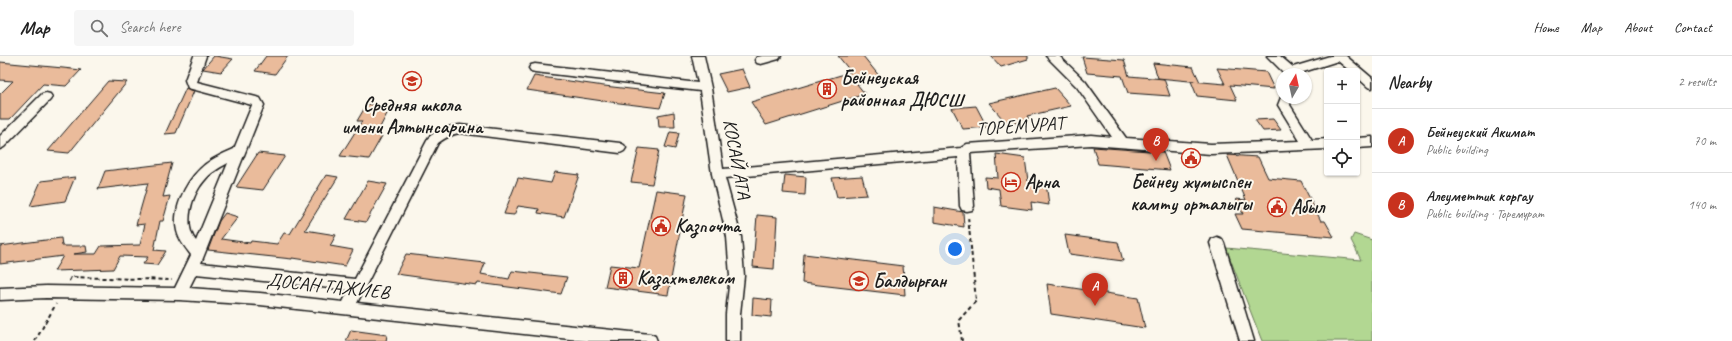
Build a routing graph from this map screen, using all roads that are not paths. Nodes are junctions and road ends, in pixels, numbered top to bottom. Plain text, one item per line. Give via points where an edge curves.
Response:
1 (200, 56) edge
2 (698, 56) edge
3 (775, 56) edge
4 (1052, 56) edge
5 (1273, 56) edge
6 (1340, 56) edge
7 (761, 60) dead end
8 (534, 68) dead end
9 (1286, 68) edge
10 (1303, 68) edge
11 (1372, 84) edge
12 (705, 88) junction
13 (46, 97) dead end
14 (1284, 104) edge
15 (1122, 142) junction
16 (1372, 142) edge
17 (1360, 143) edge
18 (0, 144) edge
19 (1324, 144) edge
20 (1309, 145) junction
21 (620, 148) dead end
22 (238, 152) junction
23 (964, 152) junction
24 (718, 174) junction
25 (967, 206) road end
26 (1216, 243) dead end
27 (198, 254) junction
28 (192, 268) junction
29 (358, 285) junction
30 (0, 294) edge
31 (179, 294) junction
32 (347, 308) junction
33 (650, 341) edge
34 (733, 341) edge
35 (1247, 341) edge

1 - 22 street via 191,80 192,85 256,101 258,105
2 - 12 street, КОСАЙ АТА
3 - 7 street
4 - 15 street via 1081,84
5 - 9 street
6 - 10 street
6 - 11 street
8 - 12 street
12 - 24 street, КОСАЙ АТА
13 - 18 street
14 - 20 street
15 - 20 street, ТОРЕМУРАТ via 1211,149
15 - 23 street, ТОРЕМУРАТ via 1091,140 967,149
16 - 17 street
19 - 20 street, ТОРЕМУРАТ
21 - 29 street via 460,129 442,134 434,140
22 - 27 street
22 - 27 street via 196,180 188,197 182,224 185,236
23 - 24 street, ТОРЕМУРАТ
23 - 25 street
24 - 34 street, КОСАЙ АТА via 734,238 737,276
26 - 35 street
27 - 28 street
28 - 29 street
28 - 31 street
29 - 32 street
30 - 31 street, ДОСАН ТАЖИЕВ
31 - 32 street, ДОСАН ТАЖИЕВ
32 - 33 street, ДОСАН ТАЖИЕВ

